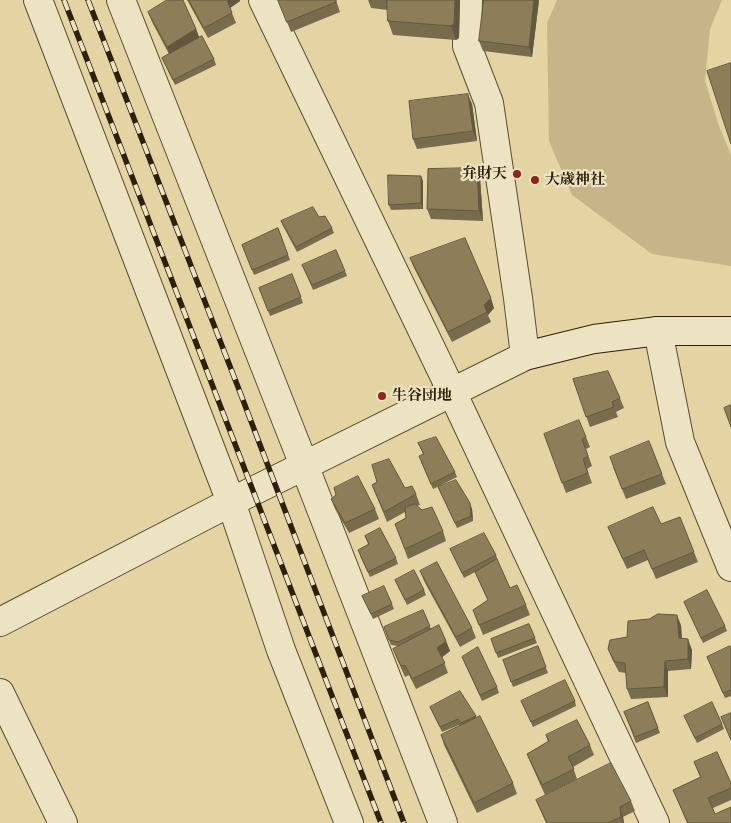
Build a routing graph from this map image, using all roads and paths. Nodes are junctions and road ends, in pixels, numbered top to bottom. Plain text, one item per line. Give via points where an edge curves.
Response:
1 (38, 0) edge
2 (121, 0) edge
3 (263, 0) edge
4 (468, 0) edge
5 (658, 331) junction
6 (731, 331) edge
7 (525, 356) junction
8 (452, 392) junction
9 (304, 465) junction
10 (231, 502) junction
11 (731, 566) edge
12 (0, 622) edge
13 (0, 693) edge
14 (63, 823) edge
15 (349, 823) edge
16 (443, 823) edge
17 (655, 823) edge

1 - 10 street
2 - 9 street
3 - 8 street
4 - 7 street via 467,46 489,103
5 - 6 street
5 - 7 street via 594,339
5 - 11 street via 680,442
7 - 8 street
8 - 9 street
8 - 17 street
9 - 10 street
9 - 16 street
10 - 12 street
10 - 15 street via 281,650
13 - 14 street

